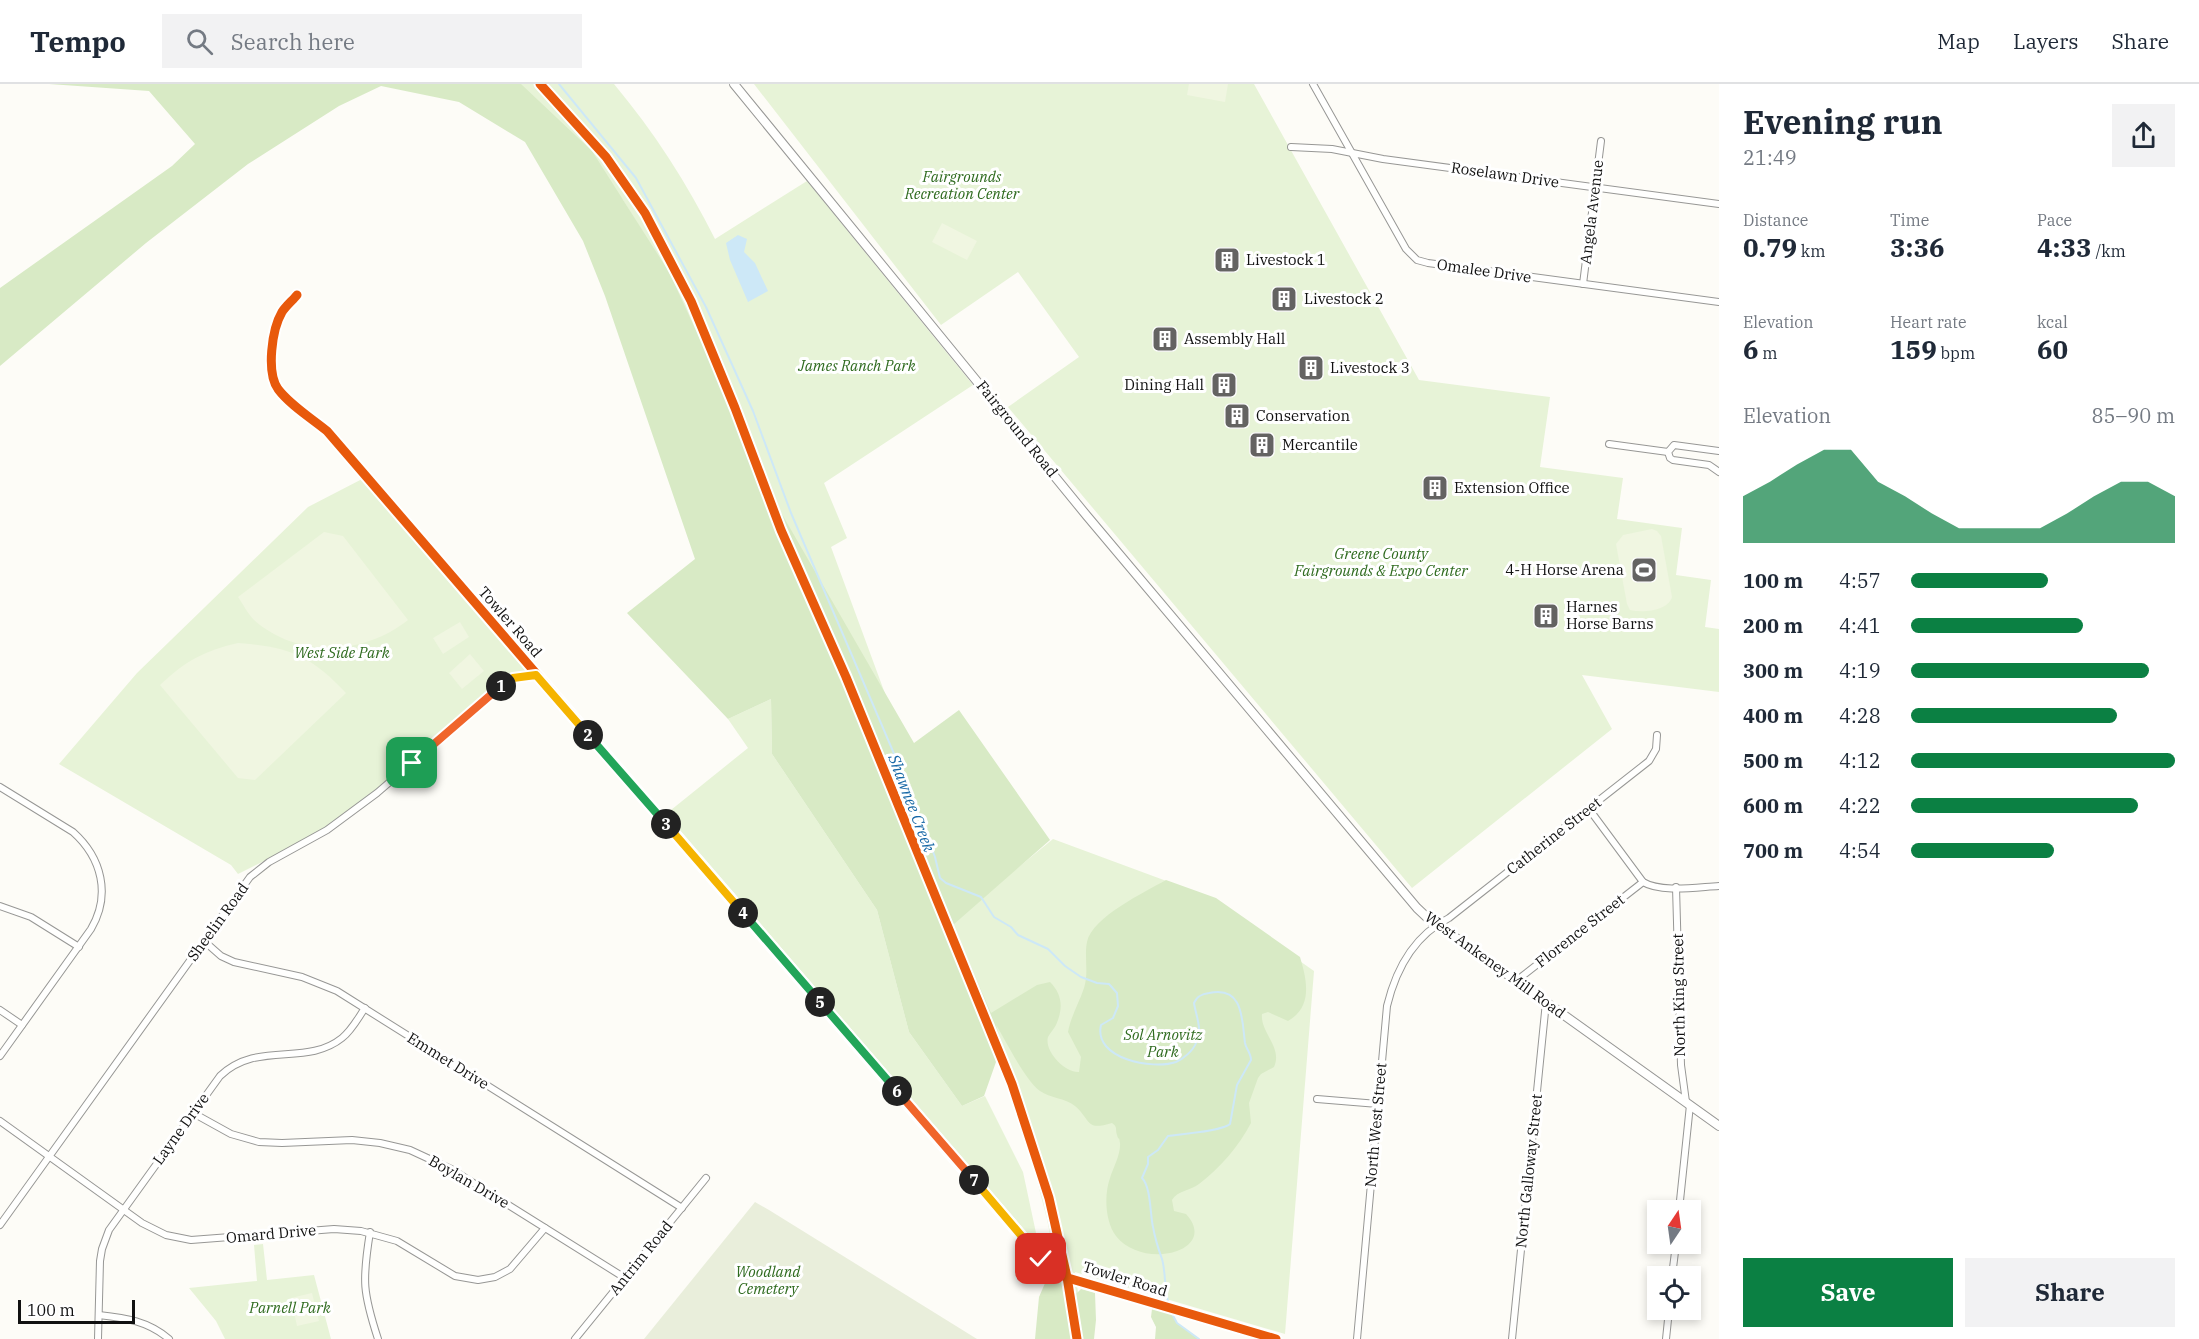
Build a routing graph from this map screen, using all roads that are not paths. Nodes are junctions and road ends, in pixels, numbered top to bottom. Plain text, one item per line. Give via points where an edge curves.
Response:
1 (734, 84) edge
2 (1313, 84) edge
3 (1601, 141) dead end
4 (1291, 147) dead end
5 (1353, 153) junction
6 (1595, 187) junction
7 (1719, 204) edge
8 (1583, 284) junction
9 (297, 295) dead end
10 (1719, 302) edge
11 (1609, 444) dead end
12 (1719, 451) edge
13 (1668, 452) junction
14 (1719, 472) edge
15 (536, 675) junction
16 (1657, 735) dead end
17 (1302, 771) joint
18 (0, 787) edge
19 (1589, 809) junction
20 (1643, 882) junction
21 (1719, 886) edge
22 (1676, 887) junction
23 (0, 906) edge
24 (1435, 925) junction
25 (204, 941) junction
26 (78, 947) junction
27 (1516, 981) junction
28 (1546, 1002) junction
29 (365, 1008) junction
30 (0, 1010) edge
31 (22, 1025) junction
32 (0, 1056) edge
33 (1317, 1099) dead end
34 (1378, 1104) junction
35 (1688, 1104) junction
36 (193, 1113) junction
37 (0, 1121) edge
38 (1719, 1126) edge
39 (49, 1157) junction
40 (706, 1178) dead end
41 (1680, 1200) edge
42 (682, 1208) junction
43 (123, 1210) junction
44 (0, 1225) edge
45 (545, 1228) junction
46 (370, 1232) junction
47 (625, 1278) junction
48 (99, 1315) junction
49 (1668, 1320) edge
50 (98, 1339) edge
51 (169, 1339) edge
52 (378, 1339) edge
53 (575, 1339) edge
54 (1276, 1339) edge
55 (1357, 1339) edge
56 (1512, 1339) edge
57 (1666, 1339) edge

1 - 17 street, Fairground Road
2 - 5 street, Omalee Drive
3 - 6 street, Angela Avenue
4 - 5 street, Roselawn Drive
5 - 6 street, Roselawn Drive
5 - 8 street, Omalee Drive via 1406,249 1417,260
6 - 7 street, Roselawn Drive
6 - 8 street, Angela Avenue
8 - 10 street, Omalee Drive
9 - 15 street, Towler Road via 282,312 272,345 271,370 276,387 327,431
11 - 13 street
12 - 13 street via 1674,445
13 - 14 street via 1673,460 1709,465
15 - 25 street, Sheelin Road via 507,681 377,793 327,830 258,870
15 - 54 street, Towler Road via 1053,1270 1068,1278
16 - 19 street, Catherine Street via 1656,749 1649,761
17 - 24 street, West Ankeney Mill Road
18 - 26 street via 73,832 91,852 102,887 99,911
19 - 20 street
19 - 24 street, Catherine Street
20 - 22 street via 1656,888
20 - 27 street, Florence Street
21 - 22 street
22 - 35 street, North King Street via 1681,1065
23 - 26 street via 31,917
24 - 27 street, West Ankeney Mill Road
24 - 34 street, North West Street via 1401,966 1390,992
25 - 29 street, Emmet Drive via 234,962 314,980
25 - 39 street, Sheelin Road
26 - 31 street
27 - 28 street, West Ankeney Mill Road
28 - 35 street, West Ankeney Mill Road
28 - 56 street, North Galloway Street
29 - 36 street, Layne Drive via 346,1034 327,1047 258,1056 234,1064 220,1076
29 - 42 street, Emmet Drive
30 - 31 street
31 - 32 street
33 - 34 street
34 - 55 street, North West Street
35 - 38 street, West Ankeney Mill Road
35 - 41 street, North King Street
36 - 43 street, Layne Drive
36 - 45 street, Boylan Drive via 231,1134 259,1142 352,1140 410,1150 451,1168
37 - 39 street, Omard Drive
39 - 43 street, Omard Drive
39 - 44 street, Sheelin Road
40 - 42 street, Antrim Road
42 - 47 street, Antrim Road
43 - 46 street, Omard Drive via 158,1232 191,1240 334,1229
43 - 48 street, Layne Drive via 102,1249
45 - 46 street, Omard Drive via 510,1269 478,1280 455,1275 397,1241
45 - 47 street, Boylan Drive
46 - 52 street via 364,1286
47 - 53 street, Antrim Road
48 - 50 street, Layne Drive
48 - 51 street via 138,1321
49 - 57 street

